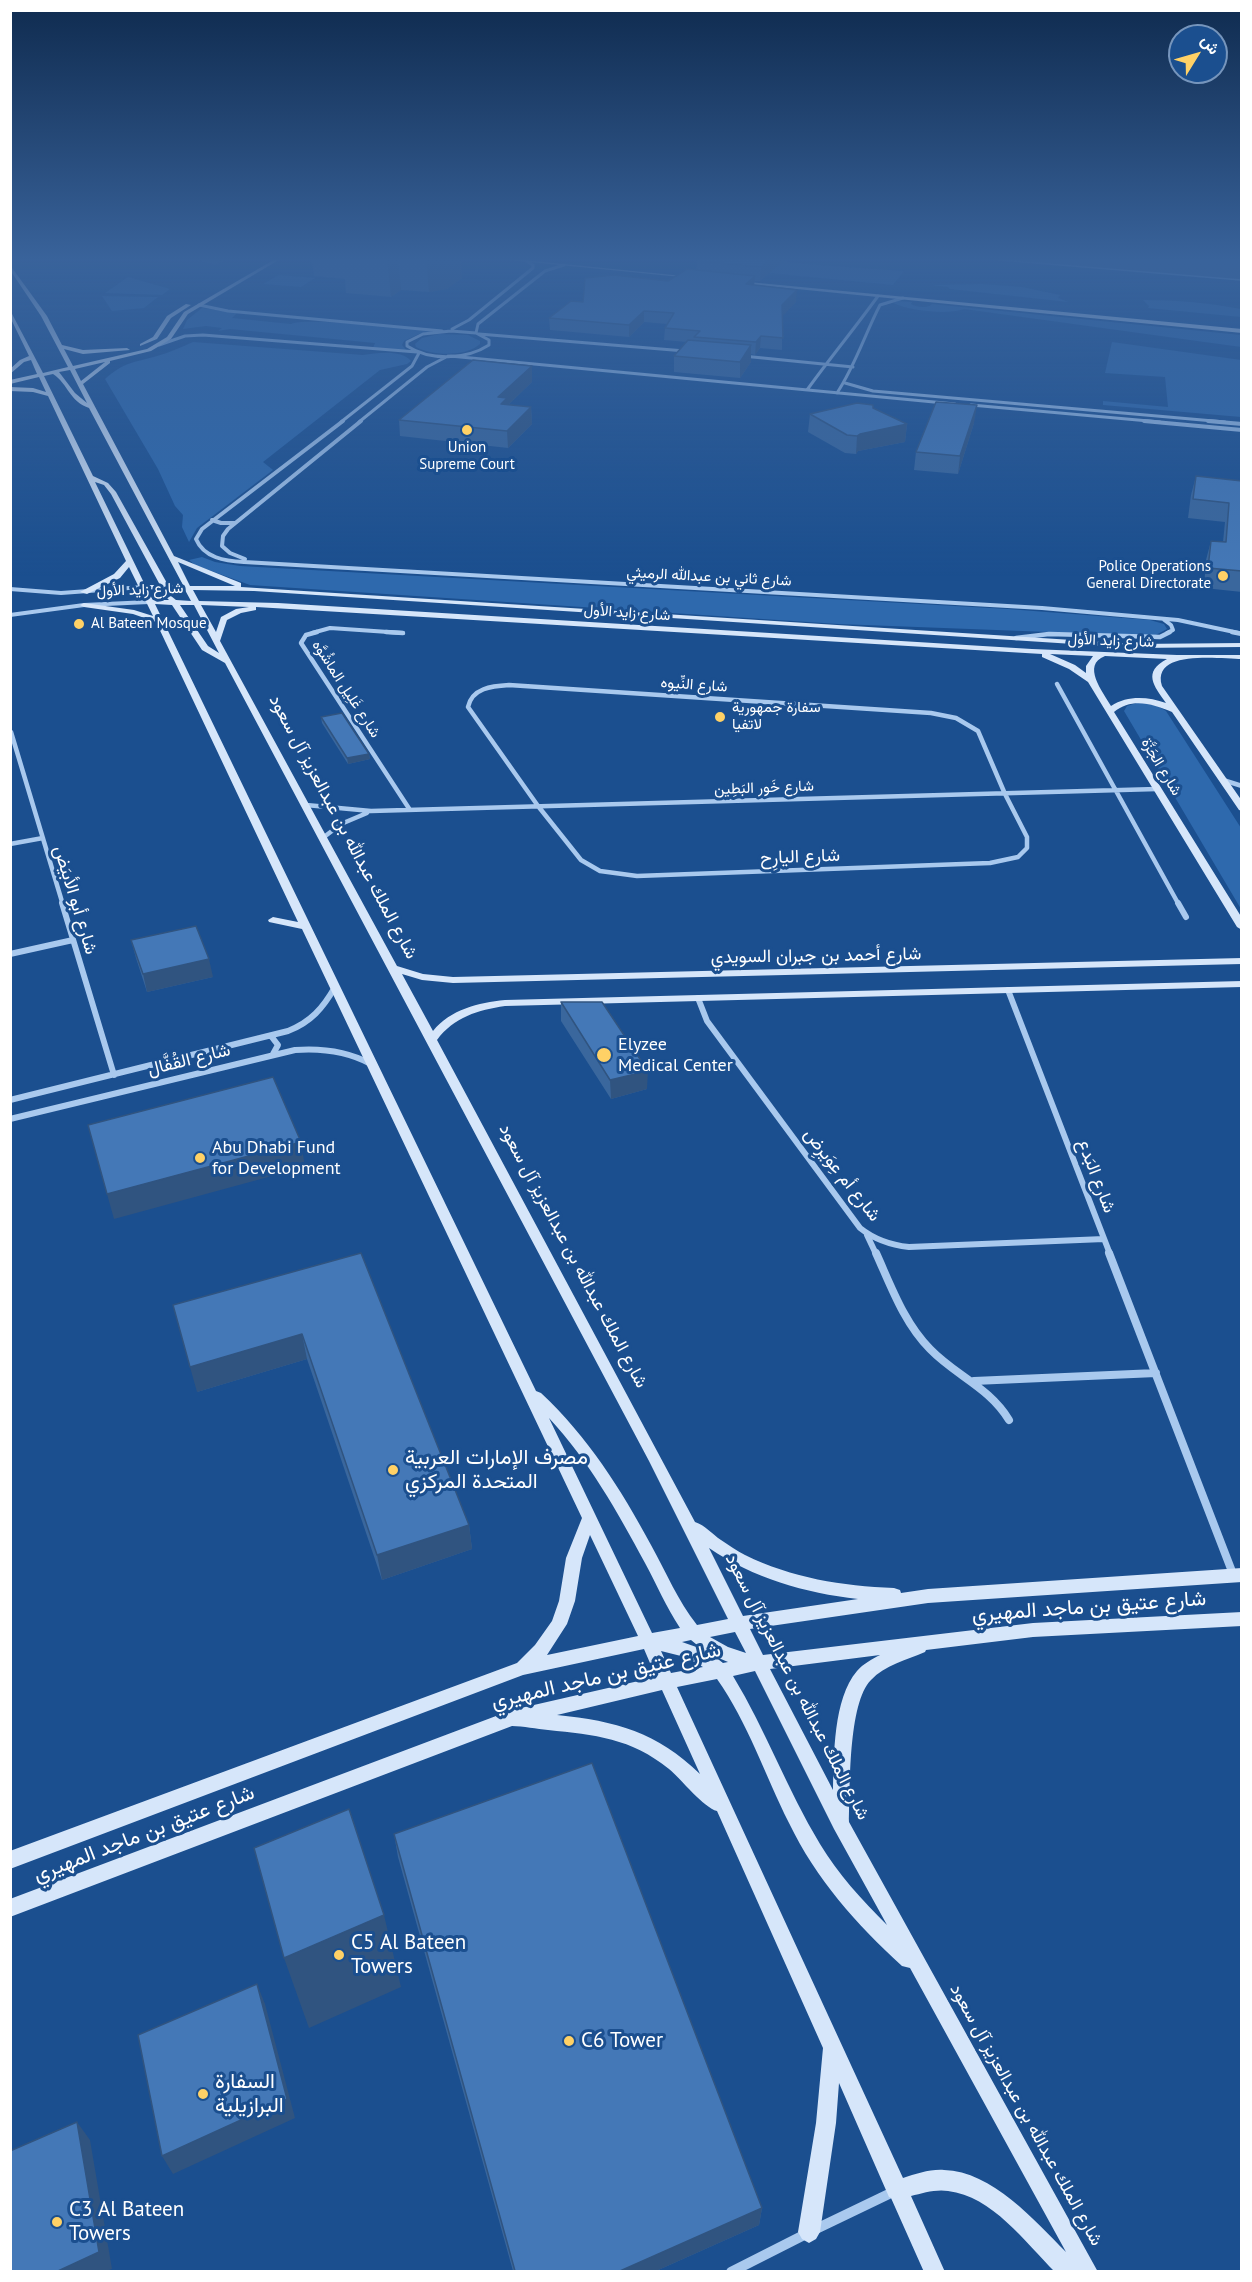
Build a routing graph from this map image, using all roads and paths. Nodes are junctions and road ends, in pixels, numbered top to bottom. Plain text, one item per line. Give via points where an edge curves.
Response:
1 (36, 364) edge
2 (79, 364) edge
3 (83, 364) edge
4 (105, 364) edge
5 (413, 364) edge
6 (432, 364) edge
7 (538, 364) edge
8 (825, 364) edge
9 (832, 364) edge
10 (853, 366) joint
11 (70, 367) junction
12 (56, 372) junction
13 (40, 373) junction
14 (10, 377) edge
15 (10, 382) edge
16 (845, 383) junction
17 (80, 384) junction
18 (10, 389) edge
19 (807, 390) junction
20 (837, 393) junction
21 (51, 395) junction
22 (978, 395) dead end
23 (970, 400) junction
24 (93, 407) junction
25 (1242, 424) edge
26 (1242, 430) edge
27 (91, 478) junction
28 (212, 520) junction
29 (236, 522) junction
30 (171, 557) junction
31 (131, 560) junction
32 (258, 562) junction
33 (143, 587) junction
34 (10, 589) edge
35 (254, 589) junction
36 (190, 590) junction
37 (168, 591) junction
38 (84, 592) junction
39 (335, 595) junction
40 (149, 602) junction
41 (175, 602) junction
42 (196, 602) junction
43 (278, 604) junction
44 (84, 606) junction
45 (10, 615) edge
46 (1160, 618) junction
47 (160, 621) junction
48 (404, 633) dead end
49 (1242, 634) edge
50 (1016, 638) junction
51 (217, 640) junction
52 (1136, 645) junction
53 (1242, 645) edge
54 (1032, 651) junction
55 (1100, 655) junction
56 (1177, 657) junction
57 (1242, 657) edge
58 (229, 662) junction
59 (1091, 680) junction
60 (1057, 684) dead end
61 (1110, 711) junction
62 (1175, 711) junction
63 (11, 732) edge
64 (13, 751) edge
65 (1223, 780) junction
66 (1242, 786) edge
67 (1157, 789) junction
68 (1115, 790) junction
69 (1005, 794) junction
70 (1240, 802) edge
71 (306, 805) junction
72 (538, 806) junction
73 (410, 810) junction
74 (371, 811) junction
75 (324, 837) junction
76 (43, 838) junction
77 (10, 844) edge
78 (1232, 911) junction
79 (1242, 916) edge
80 (1186, 917) dead end
81 (273, 920) dead end
82 (307, 927) junction
83 (1242, 927) edge
84 (73, 940) junction
85 (10, 954) edge
86 (1240, 960) edge
87 (394, 968) junction
88 (1242, 984) edge
89 (335, 986) junction
90 (1008, 990) junction
91 (698, 998) junction
92 (271, 1036) junction
93 (432, 1040) junction
94 (272, 1055) junction
95 (374, 1066) junction
96 (114, 1075) junction
97 (10, 1100) edge
98 (10, 1119) edge
99 (867, 1234) junction
100 (1104, 1239) junction
101 (1156, 1373) junction
102 (974, 1381) junction
103 (531, 1393) junction
104 (1009, 1419) dead end
105 (684, 1515) junction
106 (590, 1517) junction
107 (1238, 1576) edge
108 (928, 1596) junction
109 (1242, 1619) edge
110 (739, 1624) junction
111 (694, 1632) junction
112 (932, 1641) junction
113 (647, 1642) junction
114 (759, 1664) junction
115 (523, 1668) junction
116 (721, 1672) junction
117 (665, 1682) junction
118 (512, 1718) junction
119 (723, 1811) junction
120 (840, 1823) junction
121 (10, 1860) edge
122 (10, 1908) edge
123 (917, 1966) junction
124 (831, 2048) junction
125 (896, 2190) junction
126 (809, 2232) junction
127 (731, 2271) edge
128 (934, 2271) edge
129 (1070, 2271) edge
130 (1088, 2271) edge

1 - 13 main road
2 - 11 main road
3 - 11 main road
4 - 17 main road
5 - 28 street, شارع ثاني بن عبدالله الرميثي via 283,469
6 - 29 street, شارع ثاني بن عبدالله الرميثي
7 - 19 street
8 - 19 street
9 - 10 street
10 - 16 street
11 - 12 main road
11 - 13 main road
11 - 17 main road, شارع الملك عبدالله بن عبدالعزيز آل سعود
12 - 13 main road
12 - 24 main road via 75,399
13 - 14 main road
13 - 15 main road
13 - 21 main road
16 - 20 street
16 - 23 street via 873,391
17 - 24 main road, شارع الملك عبدالله بن عبدالعزيز آل سعود
18 - 21 main road
19 - 20 street
20 - 26 street
21 - 27 main road
22 - 23 street
23 - 25 street
24 - 30 main road, شارع الملك عبدالله بن عبدالعزيز آل سعود
27 - 31 main road
27 - 37 main road via 106,484 114,493
28 - 29 street
28 - 32 street, شارع ثاني بن عبدالله الرميثي via 197,535 201,549 227,560
29 - 32 street, شارع ثاني بن عبدالله الرميثي via 223,536 222,546 235,556
30 - 35 main road
30 - 36 main road, شارع الملك عبدالله بن عبدالعزيز آل سعود
31 - 33 main road
31 - 38 main road via 117,576
32 - 46 street, شارع ثاني بن عبدالله الرميثي
33 - 37 main road
33 - 38 street, شارع زايد الأول
33 - 40 main road
34 - 38 street, شارع زايد الأول
35 - 36 main road, شارع زايد الأول
35 - 39 main road, شارع زايد الأول
36 - 37 main road
36 - 39 main road via 290,597
36 - 42 main road, شارع الملك عبدالله بن عبدالعزيز آل سعود
37 - 40 main road
37 - 41 main road
37 - 42 main road
39 - 50 main road, شارع زايد الأول
40 - 41 main road, شارع زايد الأول
40 - 44 street, شارع زايد الأول
40 - 47 main road
41 - 42 main road, شارع زايد الأول
41 - 58 main road via 205,648
42 - 43 main road, شارع زايد الأول
42 - 51 main road, شارع الملك عبدالله بن عبدالعزيز آل سعود
43 - 51 main road via 228,616 221,622
43 - 54 main road, شارع زايد الأول
44 - 45 street, شارع زايد الأول
44 - 47 main road via 126,611
46 - 49 street, شارع ثاني بن عبدالله الرميثي
46 - 50 street via 1173,628 1160,637 1049,634
47 - 82 main road
48 - 73 street, شارع غَلِيل الماشُوَّه via 325,628 310,632 301,643
50 - 52 main road, شارع زايد الأول
51 - 58 main road, شارع الملك عبدالله بن عبدالعزيز آل سعود
52 - 53 main road, شارع زايد الأول
52 - 55 main road
54 - 55 main road, شارع زايد الأول
54 - 59 main road
55 - 56 main road, شارع زايد الأول
55 - 59 main road via 1090,666
56 - 57 main road, شارع زايد الأول
56 - 62 main road via 1160,666 1155,675
58 - 71 main road, شارع الملك عبدالله بن عبدالعزيز آل سعود
59 - 61 main road, شارع الجَزَّة
60 - 68 street
61 - 62 main road via 1120,703 1133,701 1156,703
61 - 67 main road, شارع الجَزَّة
62 - 65 main road
63 - 64 street, شارع أبو الأبيَض
64 - 76 street, شارع أبو الأبيَض
65 - 66 street
65 - 70 main road
67 - 68 street, شارع خَور البَطِين
67 - 78 main road, شارع الجَزَّة
68 - 69 street, شارع خَور البَطِين
68 - 80 street
69 - 72 street, شارع خَور البَطِين
69 - 72 street, شارع اليارِح via 1028,843 1023,853 1010,861 648,876 609,873 586,864
69 - 72 street, شارع النِّيوه via 978,731 948,715 509,685 475,693 468,700 468,707
71 - 74 street, شارع خَور البَطِين
71 - 75 main road, شارع الملك عبدالله بن عبدالعزيز آل سعود
72 - 73 street, شارع خَور البَطِين
73 - 74 street, شارع خَور البَطِين
74 - 75 street, شارع خَور البَطِين
75 - 87 main road, شارع الملك عبدالله بن عبدالعزيز آل سعود
76 - 77 street
76 - 84 street, شارع أبو الأبيَض
78 - 79 main road
78 - 83 main road, شارع الجَزَّة
81 - 82 main road
82 - 89 main road
84 - 85 street
84 - 96 street, شارع أبو الأبيَض
86 - 87 main road, شارع أحمد بن جبران السويدي via 453,980 422,977
87 - 93 main road, شارع الملك عبدالله بن عبدالعزيز آل سعود
88 - 90 main road, شارع أحمد بن جبران السويدي
89 - 92 street, شارع القُفَّال via 316,1016 296,1029
89 - 95 main road
90 - 91 main road, شارع أحمد بن جبران السويدي
90 - 100 street, شارع البَدع
91 - 93 main road, شارع أحمد بن جبران السويدي via 495,1004 451,1019
91 - 99 street, شارع أم عِوَيرِض via 706,1021
92 - 94 street via 278,1045
92 - 96 street, شارع القُفَّال
93 - 105 main road, شارع الملك عبدالله بن عبدالعزيز آل سعود
94 - 95 street, شارع القُفَّال via 321,1049 345,1053
94 - 98 street, شارع القُفَّال
95 - 103 main road
96 - 97 street, شارع القُفَّال
99 - 100 street, شارع أم عِوَيرِض via 886,1244 909,1247
99 - 102 street via 920,1337 943,1361
100 - 101 street, شارع البَدع
101 - 102 street
101 - 107 street, شارع البَدع
102 - 104 street via 999,1402
103 - 106 main road
103 - 111 main road via 570,1430 605,1475
105 - 108 main road via 724,1552 763,1569 851,1592
105 - 110 main road, شارع الملك عبدالله بن عبدالعزيز آل سعود
106 - 113 main road
106 - 115 main road via 574,1558 559,1624
107 - 108 main road, شارع عتيق بن ماجد المهيري
108 - 110 main road, شارع عتيق بن ماجد المهيري
109 - 112 main road, شارع عتيق بن ماجد المهيري via 1033,1630
110 - 111 main road, شارع عتيق بن ماجد المهيري
110 - 114 main road, شارع الملك عبدالله بن عبدالعزيز آل سعود
111 - 113 main road, شارع عتيق بن ماجد المهيري
111 - 114 main road via 724,1653
112 - 114 main road, شارع عتيق بن ماجد المهيري
112 - 120 main road via 882,1663 857,1683 849,1706
113 - 115 main road, شارع عتيق بن ماجد المهيري
113 - 116 main road via 687,1651
113 - 117 main road
114 - 116 main road, شارع عتيق بن ماجد المهيري
114 - 120 main road, شارع الملك عبدالله بن عبدالعزيز آل سعود
115 - 121 main road, شارع عتيق بن ماجد المهيري
116 - 117 main road, شارع عتيق بن ماجد المهيري
116 - 123 main road via 822,1863 865,1917
117 - 118 main road, شارع عتيق بن ماجد المهيري
117 - 119 main road
118 - 119 main road via 596,1729 650,1745 682,1769
118 - 122 main road, شارع عتيق بن ماجد المهيري
119 - 124 main road
120 - 123 main road, شارع الملك عبدالله بن عبدالعزيز آل سعود
123 - 130 main road, شارع الملك عبدالله بن عبدالعزيز آل سعود
124 - 125 main road
124 - 126 main road via 826,2123
125 - 126 street
125 - 128 main road
125 - 129 main road via 947,2180 980,2190 995,2199
126 - 127 street

